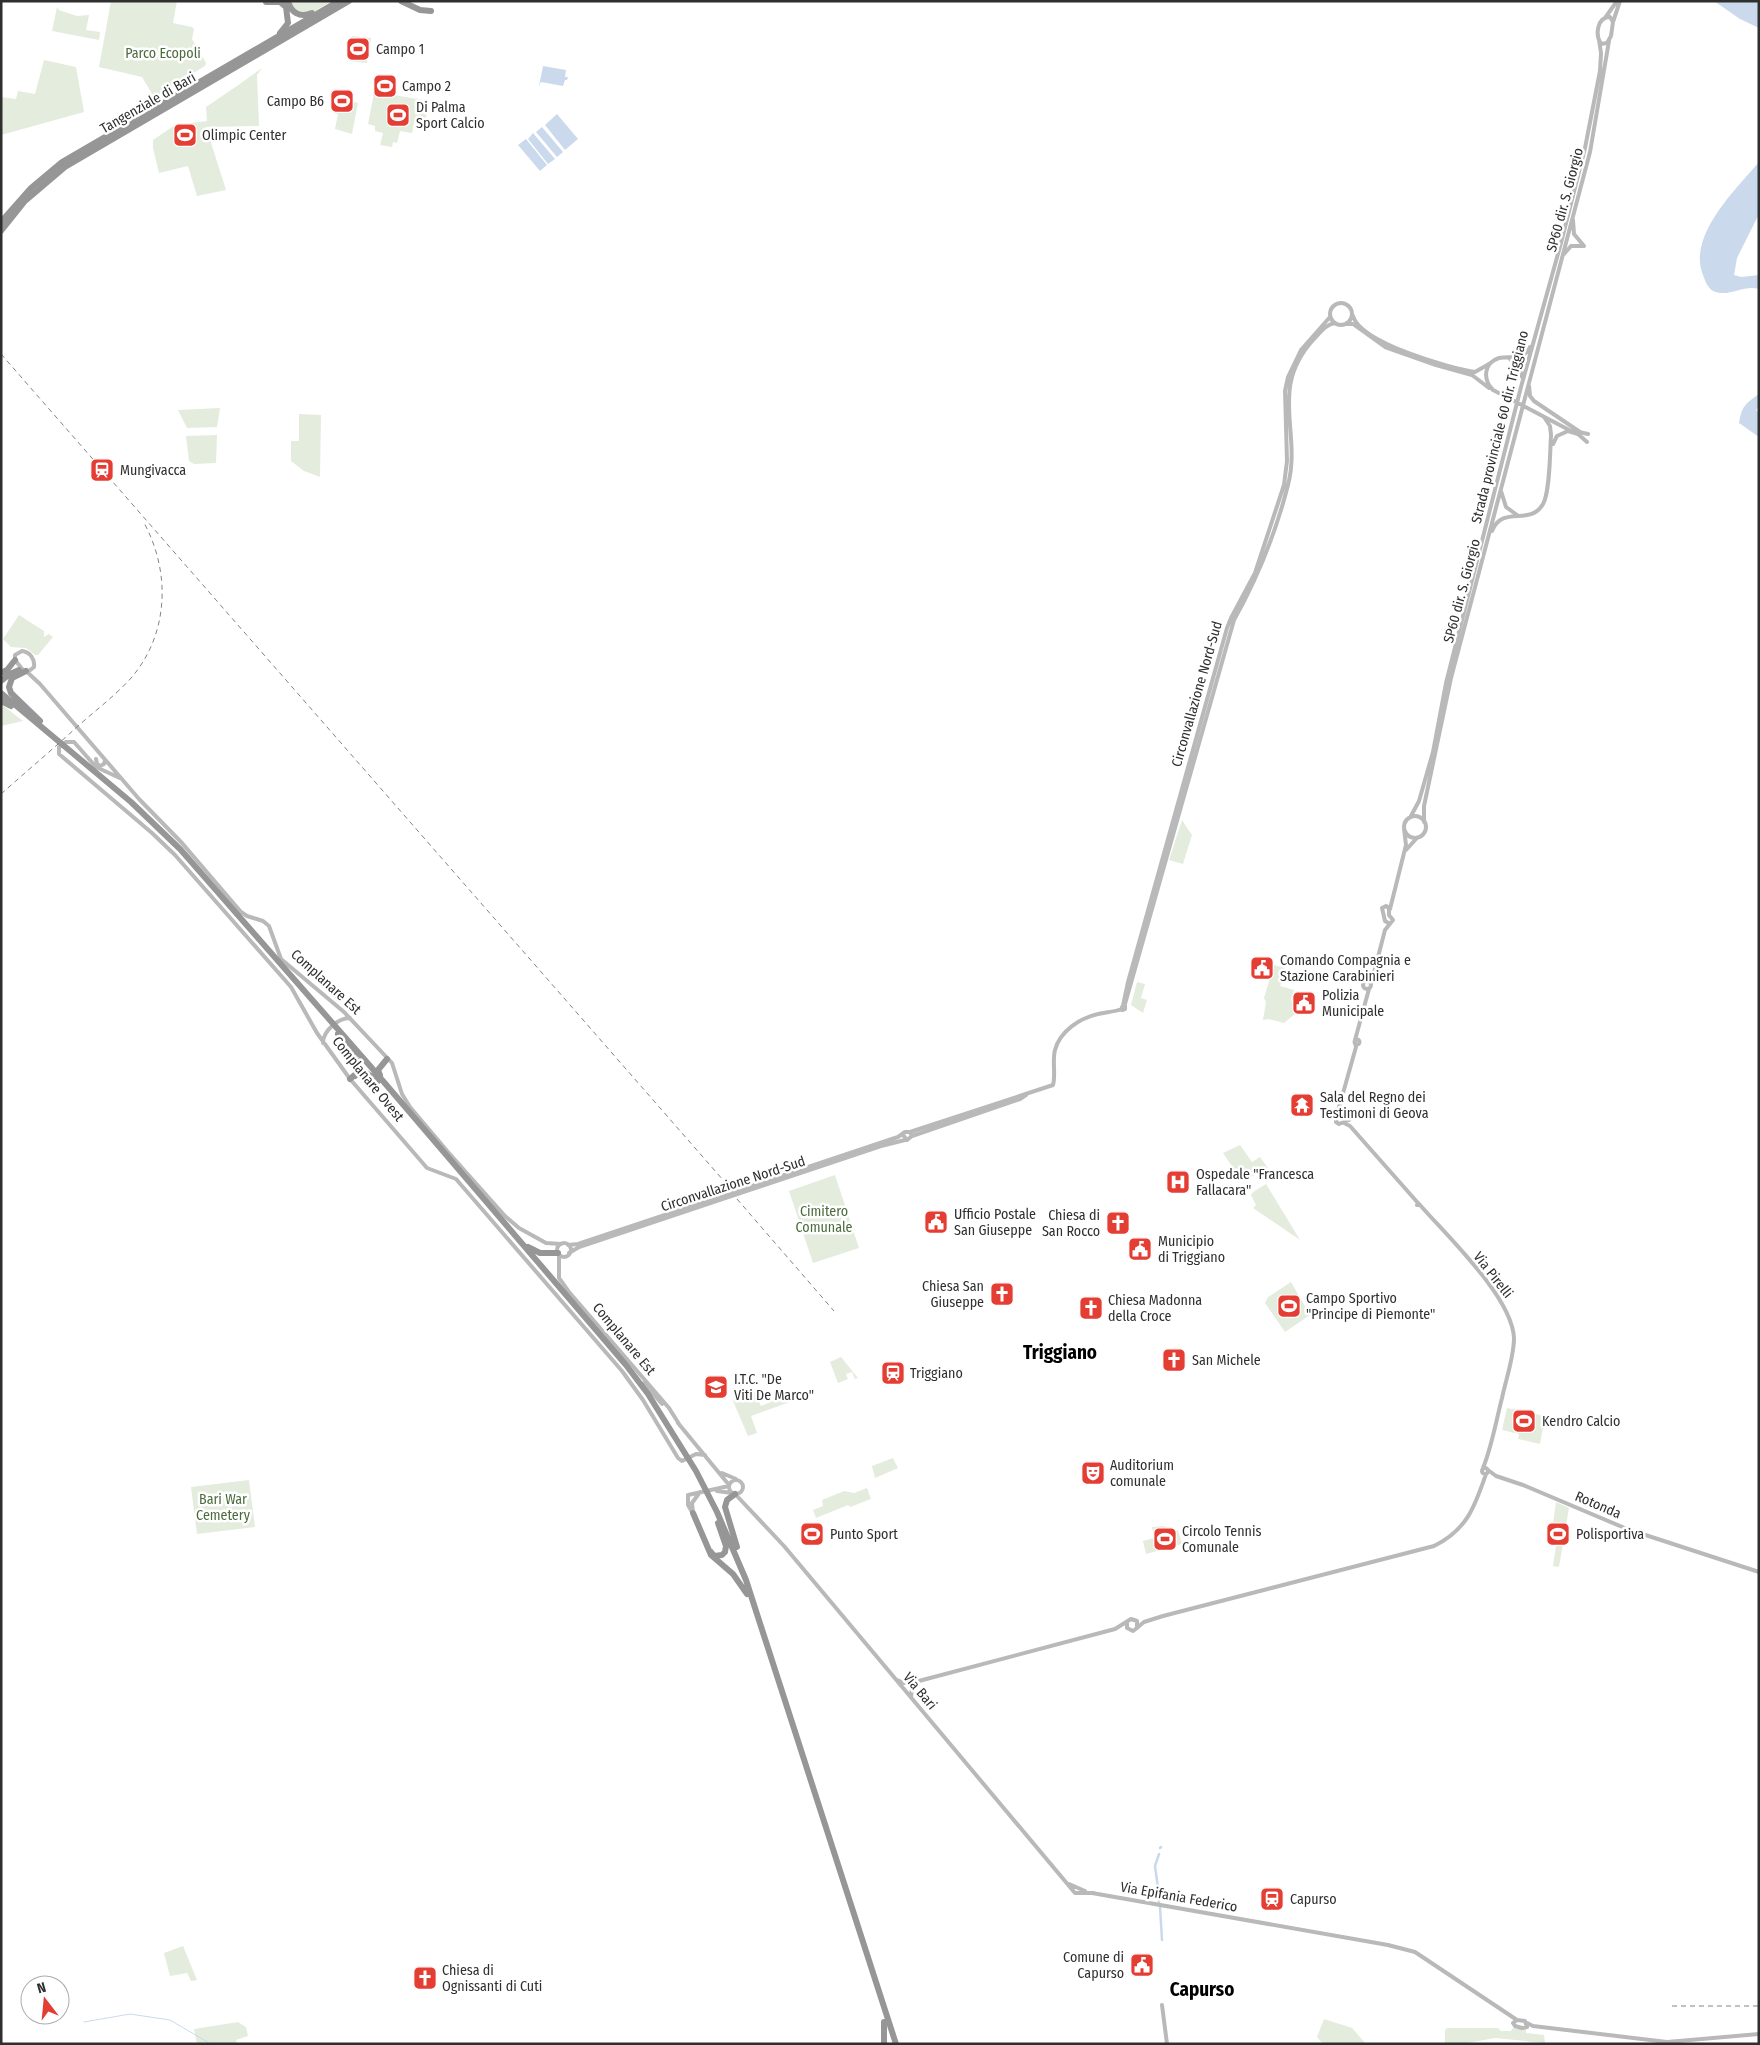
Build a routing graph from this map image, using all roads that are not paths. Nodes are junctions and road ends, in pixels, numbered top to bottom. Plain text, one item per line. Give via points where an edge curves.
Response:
1 (349, 1) edge
2 (354, 1) edge
3 (402, 1) edge
4 (1618, 1) edge
5 (266, 2) edge
6 (285, 2) edge
7 (339, 3) edge
8 (431, 11) dead end
9 (1605, 18) junction
10 (1613, 22) junction
11 (274, 39) junction
12 (1599, 40) junction
13 (1609, 41) junction
14 (1576, 202) junction
15 (1, 222) edge
16 (1, 231) edge
17 (1556, 278) junction
18 (1352, 316) junction
19 (1330, 317) junction
20 (1540, 319) junction
21 (1335, 323) junction
22 (1346, 324) junction
23 (1510, 359) junction
24 (1491, 363) junction
25 (1530, 378) junction
26 (1520, 386) junction
27 (1493, 390) junction
28 (1541, 414) junction
29 (1565, 427) junction
30 (1573, 432) junction
31 (1580, 432) junction
32 (1588, 434) dead end
33 (1587, 442) dead end
34 (1550, 453) junction
35 (1501, 486) junction
36 (1519, 516) junction
37 (1488, 540) junction
38 (13, 661) junction
39 (25, 671) junction
40 (1, 673) edge
41 (10, 674) junction
42 (1, 681) edge
43 (1, 694) edge
44 (1, 699) edge
45 (55, 740) junction
46 (62, 747) junction
47 (96, 749) junction
48 (96, 760) junction
49 (105, 760) junction
50 (90, 761) junction
51 (122, 779) junction
52 (1411, 816) junction
53 (1424, 822) junction
54 (1404, 829) junction
55 (1418, 837) junction
56 (1404, 852) junction
57 (1393, 898) junction
58 (1386, 906) junction
59 (1389, 912) junction
60 (1385, 921) junction
61 (1390, 924) junction
62 (1368, 987) junction
63 (1123, 1007) junction
64 (340, 1008) junction
65 (350, 1018) junction
66 (339, 1020) junction
67 (336, 1031) junction
68 (326, 1032) junction
69 (317, 1033) junction
70 (324, 1044) junction
71 (387, 1059) junction
72 (371, 1067) junction
73 (350, 1079) junction
74 (380, 1081) junction
75 (1032, 1092) junction
76 (1339, 1110) junction
77 (1343, 1114) junction
78 (1337, 1116) junction
79 (1346, 1122) junction
80 (911, 1134) junction
81 (904, 1138) junction
82 (504, 1223) junction
83 (546, 1243) junction
84 (561, 1244) junction
85 (568, 1245) junction
86 (558, 1253) junction
87 (568, 1255) junction
88 (559, 1266) junction
89 (623, 1362) junction
90 (679, 1424) junction
91 (695, 1444) junction
92 (705, 1455) junction
93 (687, 1457) junction
94 (718, 1470) junction
95 (1485, 1471) junction
96 (738, 1480) junction
97 (729, 1485) junction
98 (702, 1488) junction
99 (714, 1490) junction
100 (743, 1490) junction
101 (734, 1494) junction
102 (688, 1495) junction
103 (709, 1498) junction
104 (692, 1503) junction
105 (747, 1504) junction
106 (693, 1512) junction
107 (718, 1522) junction
108 (707, 1547) junction
109 (1759, 1572) edge
110 (747, 1594) junction
111 (757, 1615) junction
112 (1136, 1620) junction
113 (1150, 1620) junction
114 (1127, 1622) junction
115 (1138, 1627) junction
116 (1115, 1629) junction
117 (1130, 1630) junction
118 (893, 1677) junction
119 (913, 1683) junction
120 (903, 1688) junction
121 (911, 1697) junction
122 (1065, 1882) junction
123 (1075, 1893) joint
124 (1094, 1893) junction
125 (880, 2002) junction
126 (1162, 2005) dead end
127 (883, 2011) junction
128 (1515, 2021) junction
129 (884, 2022) junction
130 (1527, 2025) junction
131 (1759, 2034) edge
132 (884, 2044) edge
133 (891, 2044) edge
134 (896, 2044) edge
135 (1167, 2044) edge

1 - 7 highway, Tangenziale di Bari
2 - 7 highway
3 - 8 highway via 420,10
4 - 9 main road, Strada provinciale 60 dir. Triggiano
4 - 10 main road
5 - 6 highway
6 - 7 highway via 294,12 306,15
6 - 11 highway via 288,22
7 - 11 highway, Tangenziale di Bari
7 - 16 highway, Tangenziale di Bari via 77,159 34,192
9 - 10 main road via 1610,17
9 - 12 main road, Strada provinciale 60 dir. Triggiano via 1598,30
10 - 13 main road, SP60 dir. S. Giorgio
11 - 15 highway, Tangenziale di Bari via 62,162 31,188
12 - 13 main road via 1604,44
12 - 20 main road, Strada provinciale 60 dir. Triggiano via 1601,63 1595,106
13 - 14 main road, SP60 dir. S. Giorgio via 1590,152
14 - 17 main road, SP60 dir. S. Giorgio
14 - 17 main road via 1573,228 1577,240 1584,246 1568,248
17 - 25 main road, SP60 dir. S. Giorgio
18 - 19 main road via 1351,308 1342,302 1333,306
18 - 22 main road
18 - 24 main road via 1373,336 1401,351 1475,372
19 - 21 main road
19 - 63 main road, Circonvallazione Nord-Sud via 1300,350 1288,377 1284,484 1255,573 1227,628
20 - 23 main road via 1528,352
20 - 26 main road, Strada provinciale 60 dir. Triggiano
21 - 22 main road
21 - 63 main road, Circonvallazione Nord-Sud via 1328,325 1308,346 1291,378 1288,392 1288,486 1258,574 1234,620
22 - 27 main road via 1352,324 1384,347 1472,375
23 - 24 main road via 1500,358
23 - 26 main road via 1520,370
24 - 27 main road via 1486,376
25 - 31 main road via 1529,392 1534,401
25 - 35 main road, SP60 dir. S. Giorgio
26 - 52 main road, Strada provinciale 60 dir. Triggiano via 1446,684 1433,752 1419,801
27 - 28 main road
28 - 29 main road
28 - 34 main road via 1551,429
29 - 30 main road
29 - 31 main road
30 - 33 main road
30 - 34 main road via 1565,431 1557,436
31 - 32 main road
34 - 36 main road via 1542,505 1532,515
35 - 36 main road via 1506,507
35 - 37 main road, SP60 dir. S. Giorgio
36 - 37 main road via 1499,520
37 - 53 main road, SP60 dir. S. Giorgio via 1451,678 1424,806
38 - 39 main road
38 - 39 main road via 19,652 30,654 34,667
38 - 40 highway
38 - 41 highway
39 - 41 highway
39 - 45 highway via 12,678 11,693
39 - 47 main road, Complanare Est
41 - 42 highway
43 - 45 highway
44 - 45 highway
45 - 46 highway
46 - 67 highway via 155,828
46 - 72 highway via 131,802 180,849
47 - 48 main road
47 - 49 main road, Complanare Est
48 - 49 main road via 100,766
48 - 50 main road
49 - 51 main road, Complanare Est
50 - 51 main road, Complanare Ovest via 100,770
50 - 69 main road, Complanare Ovest via 72,741 58,749 59,754 175,855 291,987
51 - 64 main road, Complanare Est via 241,912 269,926 277,951 290,967
52 - 53 main road via 1420,817
52 - 54 main road via 1406,820
53 - 55 main road via 1425,829
54 - 55 main road via 1409,836
54 - 56 main road
55 - 56 main road
56 - 57 main road
57 - 58 main road
57 - 59 main road
58 - 59 main road
58 - 60 main road via 1382,909
59 - 61 main road via 1393,920
60 - 61 main road
60 - 62 main road
61 - 62 main road via 1385,930
62 - 76 main road
63 - 75 main road via 1089,1016 1067,1030 1058,1041 1055,1052 1054,1084
64 - 65 main road, Complanare Est
64 - 66 main road via 342,1016
65 - 66 main road
65 - 71 main road, Complanare Est
66 - 68 main road
67 - 73 highway via 359,1064 358,1072
67 - 74 highway
68 - 69 main road
68 - 70 main road
69 - 70 main road, Complanare Ovest
70 - 73 main road, Complanare Ovest
71 - 72 highway
71 - 74 highway via 378,1070
71 - 83 main road, Complanare Est via 395,1068 407,1102 448,1152 506,1216 519,1228
72 - 74 highway
73 - 74 highway via 366,1072
73 - 93 main road, Complanare Ovest via 427,1168 456,1179 622,1371 678,1458
74 - 82 highway
74 - 93 highway via 624,1368
75 - 80 main road
75 - 80 main road via 1020,1099
76 - 77 main road
76 - 78 main road
77 - 78 main road
77 - 79 main road via 1347,1115
78 - 79 main road via 1336,1122
79 - 95 main road, Via Pirelli via 1482,1276 1501,1302 1512,1326 1513,1344
80 - 81 main road via 906,1132
80 - 81 main road via 910,1140
81 - 85 main road, Circonvallazione Nord-Sud
81 - 87 main road, Circonvallazione Nord-Sud via 579,1247
82 - 86 highway via 533,1250
82 - 89 highway
83 - 84 main road, Complanare Est
83 - 86 main road
84 - 85 main road, Complanare Est
84 - 86 main road
85 - 87 main road
86 - 87 main road
86 - 88 main road, Complanare Est
87 - 88 main road
88 - 90 main road, Complanare Est via 559,1278 569,1292 669,1408
89 - 90 main road
89 - 93 highway via 648,1394
90 - 91 main road
91 - 92 main road
91 - 93 main road
92 - 93 main road
92 - 94 main road
93 - 98 highway
94 - 96 main road
94 - 97 main road
95 - 109 main road, Rotonda via 1657,1540
95 - 113 main road, Via Pirelli via 1476,1505 1453,1534 1434,1546
96 - 97 main road
96 - 100 main road via 743,1484
97 - 99 main road
97 - 101 main road
98 - 99 main road
98 - 102 main road
98 - 103 highway
98 - 104 main road
99 - 101 main road
100 - 101 main road
100 - 105 main road
101 - 105 main road, Via Bari
101 - 111 highway via 727,1500 725,1510
102 - 104 main road
102 - 106 main road via 688,1505
103 - 107 highway
103 - 111 highway via 736,1554
104 - 106 main road
105 - 118 main road, Via Bari
106 - 108 highway
107 - 108 highway via 725,1552 714,1556
107 - 110 highway
108 - 110 highway via 711,1555 734,1574
110 - 125 highway
111 - 125 highway
112 - 113 main road
112 - 114 main road
112 - 115 main road
113 - 115 main road
114 - 116 main road
114 - 117 main road
115 - 117 main road
116 - 117 main road
116 - 119 main road
118 - 119 main road
118 - 120 main road, Via Bari
119 - 120 main road
119 - 121 main road
120 - 121 main road, Via Bari
121 - 122 main road, Via Bari
122 - 123 main road, Via Bari
122 - 124 main road, Via Epifania Federico
123 - 124 main road, Via Epifania Federico
124 - 128 main road, Via Epifania Federico via 1415,1952
125 - 127 highway
126 - 135 main road
127 - 129 highway
127 - 134 highway
128 - 130 main road via 1525,2021
128 - 130 main road via 1516,2027
129 - 132 highway
129 - 133 highway
130 - 131 main road via 1667,2042

